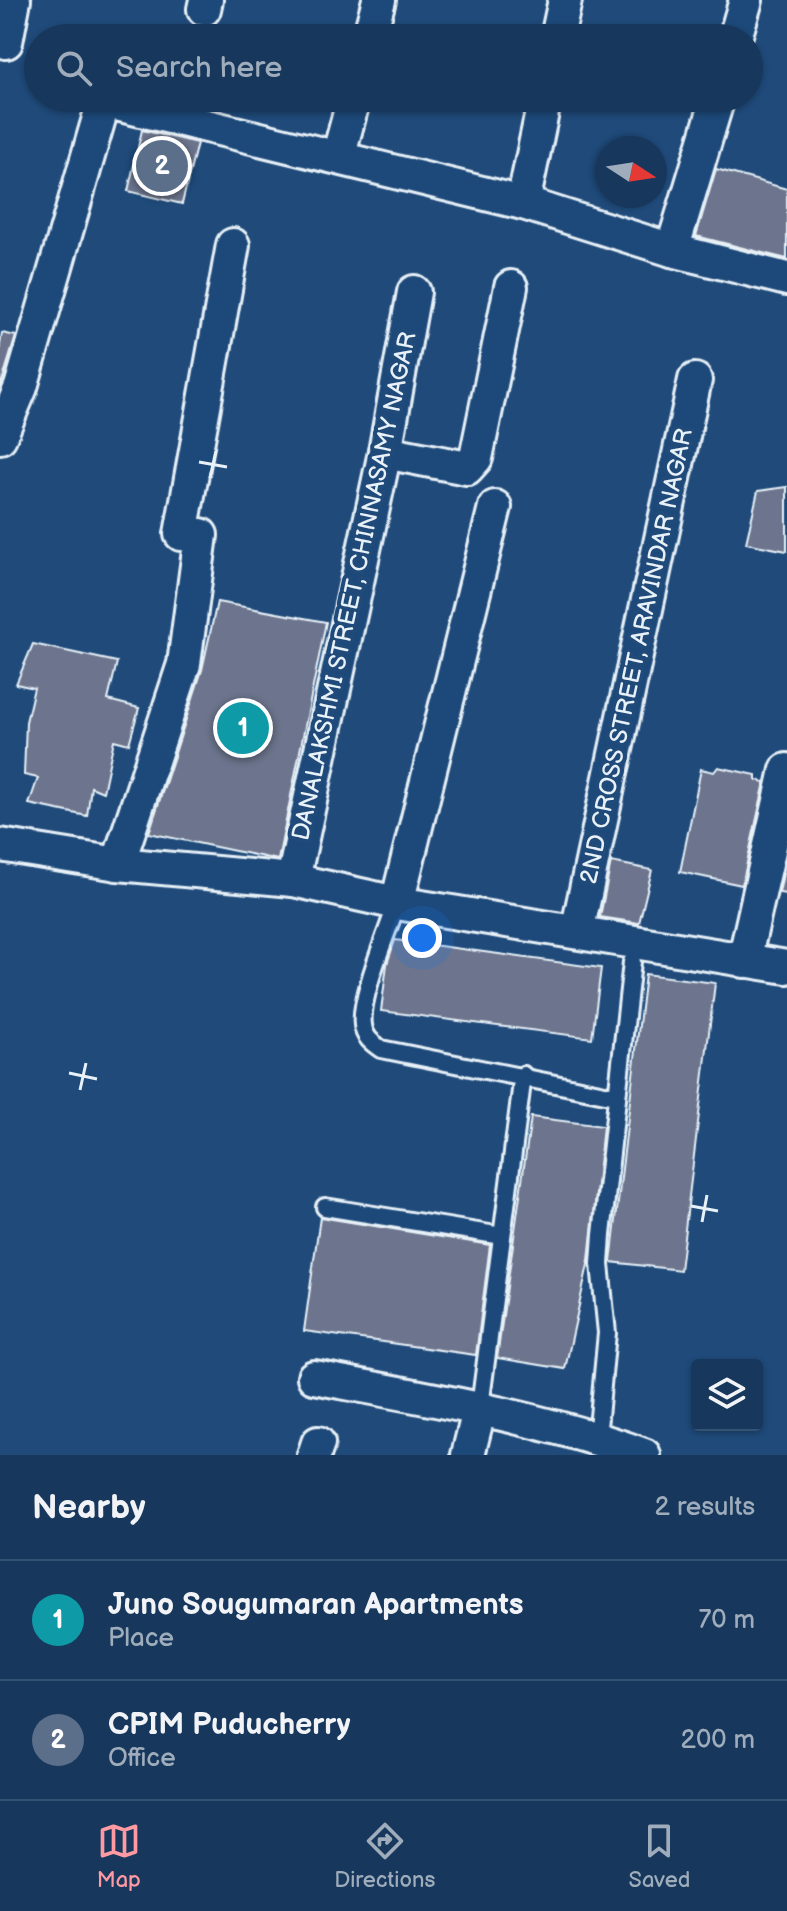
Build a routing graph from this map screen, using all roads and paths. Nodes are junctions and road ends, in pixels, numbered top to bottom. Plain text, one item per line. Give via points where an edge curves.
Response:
1 (14, 0) edge
2 (379, 0) edge
3 (565, 0) edge
4 (746, 0) edge
5 (373, 24) edge
6 (560, 24) edge
7 (739, 24) edge
8 (6, 42) dead end
9 (101, 112) edge
10 (150, 112) edge
11 (350, 112) edge
12 (542, 112) edge
13 (714, 112) edge
14 (338, 157) junction
15 (523, 203) junction
16 (233, 245) dead end
17 (672, 250) junction
18 (787, 279) edge
19 (511, 287) dead end
20 (414, 292) dead end
21 (695, 380) dead end
22 (0, 437) edge
23 (385, 452) junction
24 (495, 507) dead end
25 (787, 770) edge
26 (0, 845) edge
27 (118, 864) junction
28 (293, 880) junction
29 (397, 903) junction
30 (577, 932) junction
31 (744, 961) junction
32 (632, 962) dead end
33 (787, 967) edge
34 (523, 1075) junction
35 (615, 1096) junction
36 (325, 1207) dead end
37 (502, 1236) junction
38 (314, 1377) dead end
39 (480, 1407) junction
40 (597, 1438) junction
41 (468, 1455) edge
42 (644, 1455) edge

1 - 8 street
2 - 5 street
3 - 6 street
4 - 7 street
9 - 22 street via 21,387
10 - 14 street
11 - 14 street
12 - 15 street
13 - 17 street
14 - 15 street
15 - 17 street
16 - 27 street via 181,534 201,535 184,664
17 - 18 street
19 - 23 street via 476,458 467,468
20 - 23 street, DANALAKSHMI STREET, CHINNASAMY NAGAR
21 - 30 street, 2ND CROSS STREET, ARAVINDAR NAGAR
23 - 28 street, DANALAKSHMI STREET, CHINNASAMY NAGAR
24 - 29 street
25 - 31 street
26 - 27 street
27 - 28 street
28 - 29 street
29 - 30 street
29 - 34 lane via 364,1005 368,1040 381,1049
30 - 31 street
31 - 33 street
32 - 35 lane
34 - 35 lane
34 - 37 lane
35 - 40 lane via 600,1264 607,1333
36 - 37 lane
37 - 39 lane
38 - 39 street
39 - 40 street
39 - 41 street
40 - 42 street

